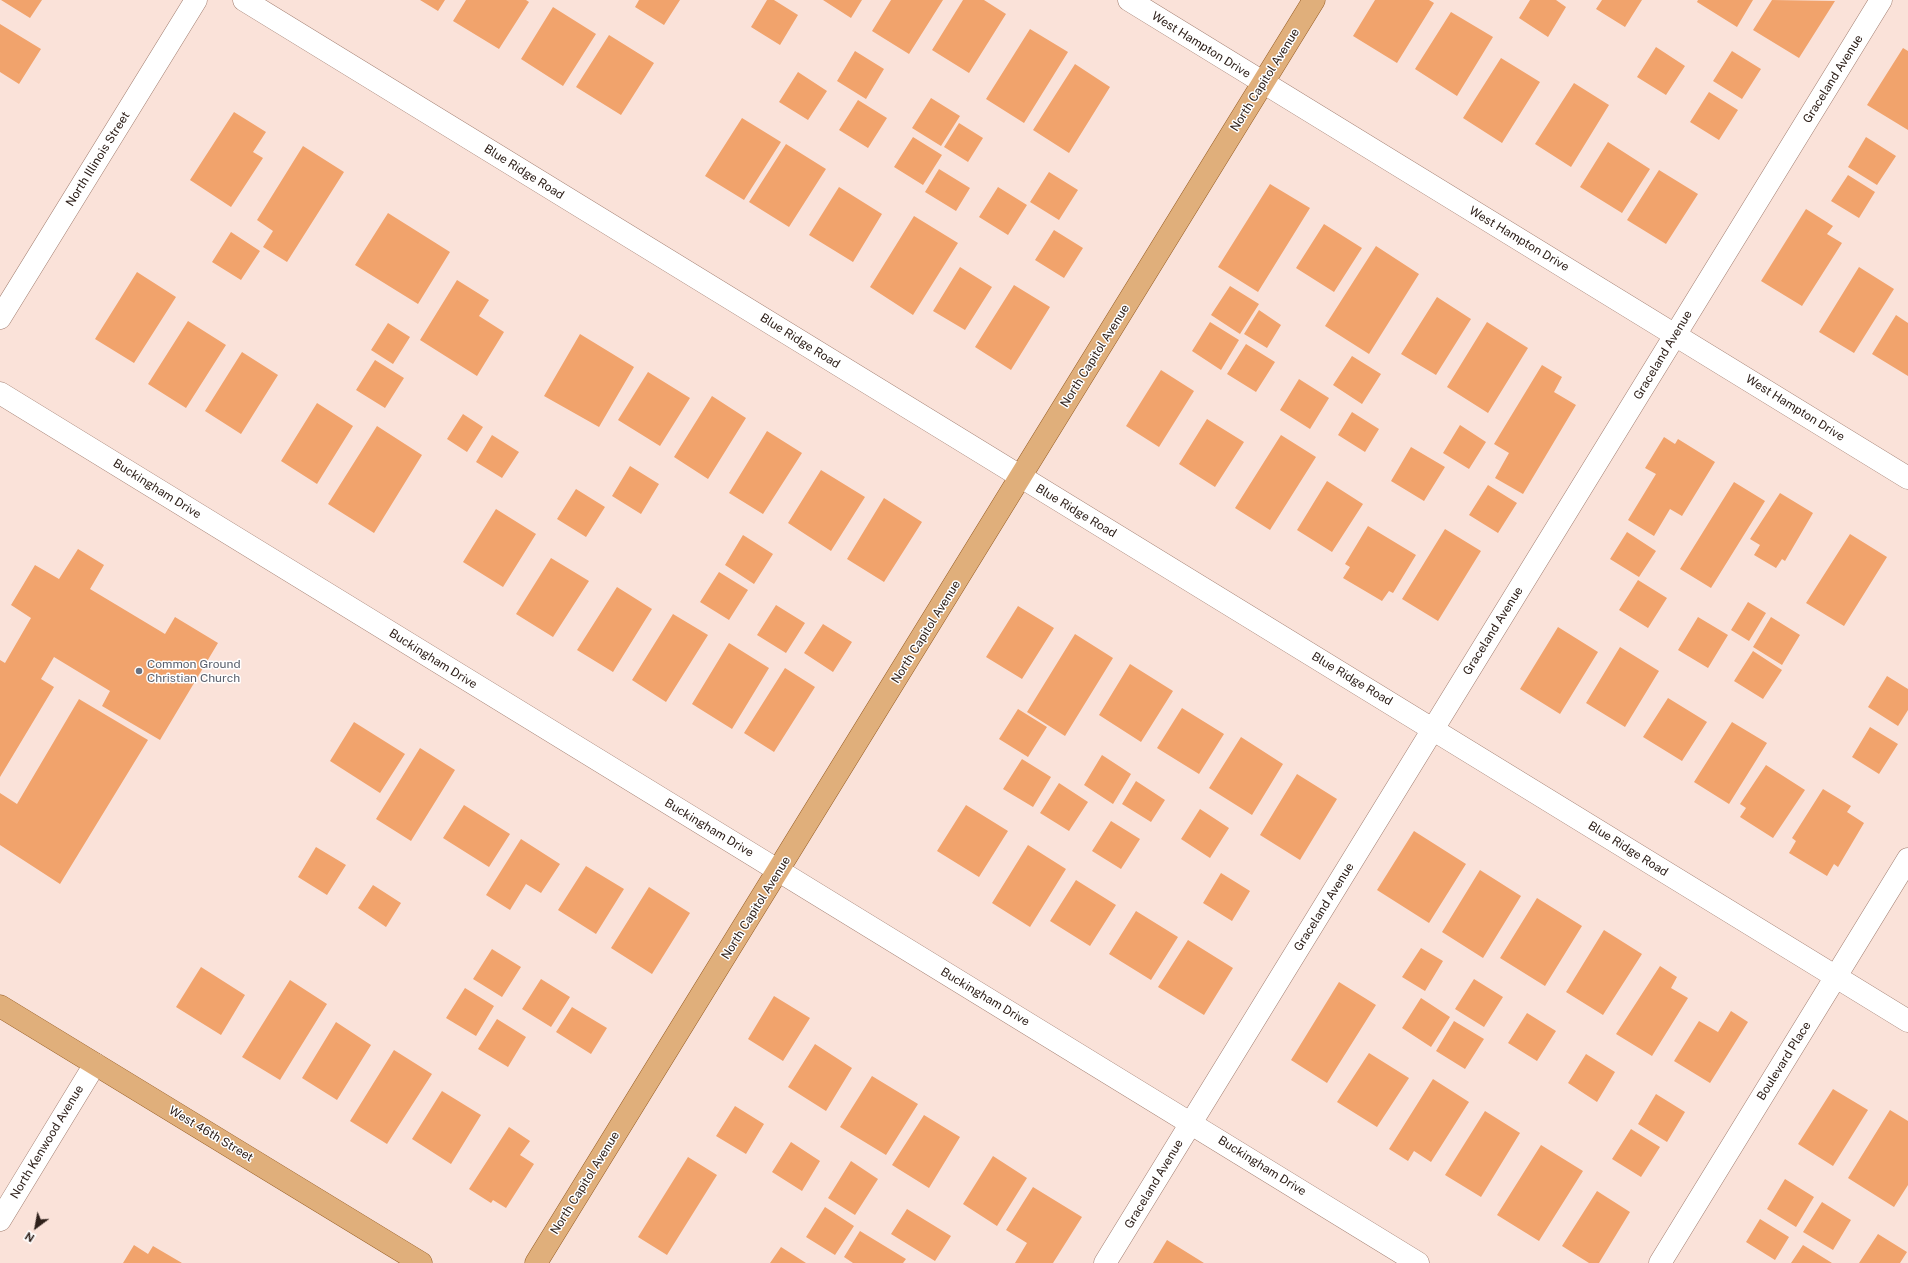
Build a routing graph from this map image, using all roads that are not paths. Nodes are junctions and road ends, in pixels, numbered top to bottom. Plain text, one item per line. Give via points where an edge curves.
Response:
1 (196, 0) edge
2 (244, 0) edge
3 (1129, 0) edge
4 (1314, 0) edge
5 (1881, 0) edge
6 (1263, 83) junction
7 (0, 318) edge
8 (1676, 335) junction
9 (0, 393) edge
10 (1021, 477) junction
11 (1908, 478) edge
12 (1433, 729) junction
13 (1908, 859) edge
14 (779, 871) junction
15 (1836, 977) junction
16 (0, 1006) edge
17 (1908, 1021) edge
18 (95, 1064) junction
19 (1191, 1123) junction
20 (0, 1220) edge
21 (421, 1263) edge
22 (536, 1263) edge
23 (1106, 1263) edge
24 (1418, 1263) edge
25 (1660, 1263) edge

1 - 7 street, North Illinois Street
2 - 10 street, Blue Ridge Road
3 - 6 street, West Hampton Drive
4 - 6 main road, North Capitol Avenue
5 - 8 street, Graceland Avenue
6 - 8 street, West Hampton Drive
6 - 10 main road, North Capitol Avenue
8 - 11 street, West Hampton Drive
8 - 12 street, Graceland Avenue
9 - 14 street, Buckingham Drive
10 - 12 street, Blue Ridge Road
10 - 14 main road, North Capitol Avenue
12 - 15 street, Blue Ridge Road
12 - 19 street, Graceland Avenue
13 - 15 street, Boulevard Place
14 - 19 street, Buckingham Drive
14 - 22 main road, North Capitol Avenue
15 - 17 street, Blue Ridge Road
15 - 25 street, Boulevard Place
16 - 18 main road, West 46th Street
18 - 20 street, North Kenwood Avenue
18 - 21 main road, West 46th Street
19 - 23 street, Graceland Avenue
19 - 24 street, Buckingham Drive

